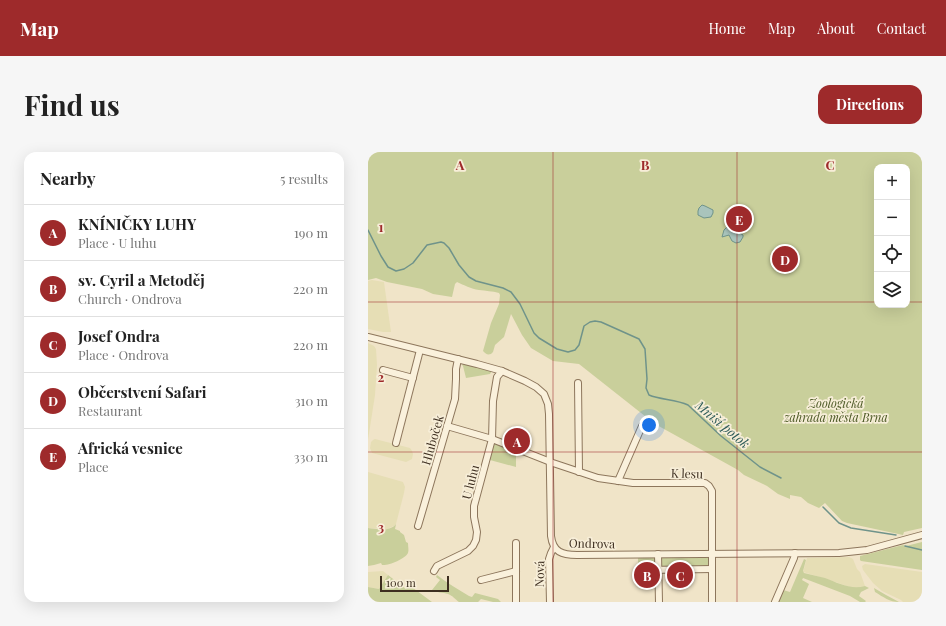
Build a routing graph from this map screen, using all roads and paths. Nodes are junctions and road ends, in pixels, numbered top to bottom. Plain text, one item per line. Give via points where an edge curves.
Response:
1 (368, 337) edge
2 (420, 350) junction
3 (458, 359) junction
4 (383, 370) dead end
5 (502, 372) junction
6 (413, 378) junction
7 (578, 383) dead end
8 (447, 426) junction
9 (642, 426) dead end
10 (492, 439) junction
11 (396, 443) dead end
12 (550, 461) junction
13 (579, 472) junction
14 (618, 481) junction
15 (418, 526) dead end
16 (922, 535) edge
17 (516, 543) dead end
18 (554, 547) junction
19 (795, 553) junction
20 (658, 554) junction
21 (712, 554) junction
22 (434, 570) dead end
23 (647, 570) dead end
24 (659, 570) junction
25 (712, 570) junction
26 (516, 571) junction
27 (481, 580) dead end
28 (516, 602) edge
29 (550, 602) edge
30 (659, 602) edge
31 (712, 602) edge
32 (775, 602) edge

1 - 2 street, Ondrova
2 - 3 street, Ondrova
2 - 6 street
3 - 5 street, Ondrova
3 - 8 street, Hluboček via 455,399
4 - 6 street
5 - 10 street, U luhu via 497,377 493,401
5 - 12 street, Ondrova via 529,383 545,396 549,414
6 - 11 street
7 - 13 street
8 - 10 street, K lesu
8 - 15 street, Hluboček
9 - 14 street
10 - 12 street, K lesu
10 - 22 street, U luhu via 474,506 476,540 468,551 437,566
12 - 13 street, K lesu
12 - 18 street, Ondrova via 550,532
13 - 14 street, K lesu
14 - 21 street, K lesu via 705,483 709,486 712,491
16 - 19 street, Ondrova via 855,552
17 - 26 street
18 - 20 street, Ondrova via 560,552 572,555
18 - 29 street, Nová via 549,559
19 - 21 street, Ondrova
19 - 32 street
20 - 21 street, Ondrova
20 - 24 street
21 - 25 street, K lesu
23 - 24 street
24 - 25 street
24 - 30 street
25 - 31 street, K lesu
26 - 27 street
26 - 28 street

